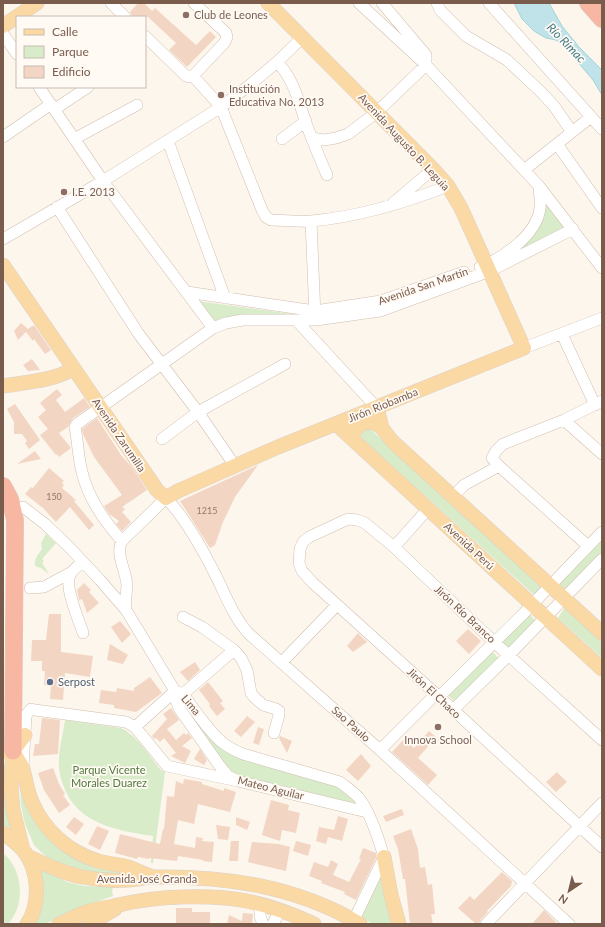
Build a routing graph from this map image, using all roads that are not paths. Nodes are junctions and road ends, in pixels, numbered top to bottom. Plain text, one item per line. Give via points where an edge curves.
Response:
1 (37, 3) edge
2 (111, 3) edge
3 (194, 3) edge
4 (268, 3) edge
5 (359, 3) edge
6 (378, 3) edge
7 (382, 3) edge
8 (437, 3) edge
9 (489, 3) edge
10 (588, 3) edge
11 (367, 11) junction
12 (18, 16) edge
13 (124, 16) edge
14 (16, 17) edge
15 (602, 19) edge
16 (3, 26) edge
17 (3, 34) edge
18 (146, 37) edge
19 (302, 38) junction
20 (16, 53) edge
21 (277, 62) junction
22 (426, 65) junction
23 (193, 76) junction
24 (40, 88) edge
25 (86, 88) edge
26 (137, 105) dead end
27 (53, 107) junction
28 (220, 107) junction
29 (377, 112) junction
30 (591, 117) junction
31 (306, 121) junction
32 (602, 129) edge
33 (572, 132) junction
34 (3, 136) edge
35 (312, 138) junction
36 (74, 139) junction
37 (282, 139) dead end
38 (168, 141) junction
39 (557, 144) junction
40 (433, 169) junction
41 (524, 170) junction
42 (327, 175) dead end
43 (103, 181) junction
44 (448, 186) junction
45 (539, 186) junction
46 (57, 207) junction
47 (389, 207) junction
48 (602, 208) edge
49 (311, 221) junction
50 (573, 229) junction
51 (3, 239) edge
52 (3, 265) edge
53 (488, 268) junction
54 (602, 268) edge
55 (187, 292) junction
56 (225, 298) junction
57 (315, 315) junction
58 (602, 318) edge
59 (296, 320) junction
60 (213, 328) junction
61 (562, 334) junction
62 (524, 348) junction
63 (285, 364) dead end
64 (162, 365) junction
65 (74, 369) junction
66 (3, 386) edge
67 (598, 403) edge
68 (376, 408) junction
69 (100, 409) junction
70 (198, 412) junction
71 (564, 420) junction
72 (336, 424) junction
73 (382, 428) junction
74 (351, 438) junction
75 (162, 439) dead end
76 (602, 454) edge
77 (235, 466) junction
78 (498, 466) junction
79 (3, 486) edge
80 (453, 497) junction
81 (166, 498) junction
82 (23, 507) dead end
83 (428, 509) junction
84 (602, 532) edge
85 (319, 533) joint
86 (122, 541) junction
87 (588, 546) junction
88 (394, 547) junction
89 (602, 559) edge
90 (83, 562) junction
91 (70, 573) junction
92 (550, 584) junction
93 (30, 588) dead end
94 (564, 598) junction
95 (532, 604) junction
96 (337, 605) junction
97 (126, 610) junction
98 (183, 617) dead end
99 (545, 617) junction
100 (83, 633) dead end
101 (602, 633) edge
102 (494, 642) junction
103 (234, 650) junction
104 (509, 655) junction
105 (282, 662) junction
106 (602, 669) edge
107 (179, 692) junction
108 (438, 695) junction
109 (453, 710) junction
110 (135, 727) junction
111 (274, 733) dead end
112 (25, 736) junction
113 (602, 740) edge
114 (380, 750) junction
115 (8, 753) edge
116 (23, 768) junction
117 (238, 781) junction
118 (602, 803) edge
119 (367, 812) junction
120 (579, 825) junction
121 (3, 833) edge
122 (602, 847) edge
123 (25, 853) junction
124 (384, 857) junction
125 (151, 877) junction
126 (126, 880) junction
127 (525, 882) junction
128 (127, 903) junction
129 (260, 904) junction
130 (280, 910) junction
131 (96, 922) edge
132 (355, 923) edge
133 (27, 924) edge
134 (59, 924) edge
135 (263, 924) edge
136 (273, 924) edge
137 (314, 924) edge
138 (399, 924) edge
139 (486, 924) edge
140 (569, 924) edge

1 - 12 main road
2 - 13 street
3 - 23 street via 226,33 227,37
4 - 19 main road, Avenida Augusto B. Leguia
5 - 11 street
6 - 11 street
7 - 22 street via 426,55
8 - 33 street via 440,10 466,36 507,60 554,106
9 - 30 street
10 - 15 highway
11 - 22 street
14 - 16 main road
17 - 20 street
18 - 23 street via 186,76
19 - 21 street
19 - 29 main road, Avenida Augusto B. Leguia
21 - 28 street
21 - 31 street via 293,84
22 - 29 street
22 - 41 street
23 - 28 street
24 - 27 street
25 - 27 street
26 - 36 street
27 - 34 street
27 - 36 street
28 - 38 street
28 - 49 street via 266,217 271,220
29 - 35 street via 348,134 324,140
29 - 40 main road, Avenida Augusto B. Leguia
30 - 32 street
30 - 33 street
31 - 35 street
31 - 37 street
33 - 39 street
35 - 42 street
36 - 43 street
38 - 43 street
38 - 56 street
39 - 41 street
39 - 48 street
40 - 44 main road, Avenida Augusto B. Leguia
40 - 47 street
41 - 45 street
43 - 46 street
43 - 55 street
44 - 47 street
44 - 53 main road, Avenida Augusto B. Leguia via 461,208
45 - 50 street
45 - 53 street, Avenida San Martín via 540,209 530,232
46 - 51 street
46 - 64 street via 138,333
47 - 49 street
49 - 57 street
50 - 53 street, Avenida San Martín
50 - 54 street
52 - 65 main road, Avenida Zarumilla
53 - 57 street, Avenida San Martín via 381,301
53 - 62 main road, Avenida Augusto B. Leguia
55 - 56 street, Avenida San Martín
55 - 60 street
56 - 57 street, Avenida San Martín
57 - 59 street, Avenida San Martín
58 - 61 street, Jirón Riobamba
59 - 60 street, Avenida San Martín via 243,320
59 - 68 street
60 - 64 street, Avenida San Martín
61 - 62 street, Jirón Riobamba
61 - 67 street
62 - 68 main road, Jirón Riobamba
63 - 70 street
64 - 69 street, Avenida San Martín
64 - 70 street
65 - 66 main road via 49,379
65 - 69 main road, Avenida Zarumilla
67 - 71 street
68 - 72 main road, Jirón Riobamba
68 - 73 main road
69 - 81 main road, Avenida Zarumilla via 156,490
69 - 86 street, Avenida San Martín via 75,427 80,467 103,517
70 - 75 street
70 - 77 street
71 - 76 street
71 - 78 street via 503,444 492,458
72 - 74 main road, Avenida Perú
72 - 77 main road, Jirón Riobamba
73 - 74 main road via 378,424 363,423 357,427
73 - 80 main road via 392,441
74 - 83 main road, Avenida Perú
77 - 81 main road, Jirón Riobamba
78 - 80 street via 464,485
78 - 87 street
79 - 115 highway via 10,499 15,520
80 - 92 main road
81 - 86 street
81 - 105 street, Sao Paulo via 181,517 209,563 238,621
82 - 90 street, Lima
83 - 88 street
83 - 95 main road, Avenida Perú
84 - 87 street
85 - 88 street, Jirón Río Branco via 348,520 357,520 365,523
85 - 96 street, Jirón El Chaco via 303,542 299,564 313,583
86 - 97 street via 120,551 127,585 124,601
87 - 92 street
88 - 102 street, Jirón Río Branco
89 - 94 street
90 - 91 street
90 - 97 street, Lima
91 - 93 street via 44,587
91 - 100 street via 70,593
92 - 94 main road
92 - 95 street
94 - 99 street
94 - 101 main road
95 - 99 main road, Avenida Perú
95 - 102 street
96 - 105 street
96 - 108 street, Jirón El Chaco
97 - 107 street, Lima
98 - 103 street
99 - 104 street
99 - 106 main road, Avenida Perú
102 - 104 street, Jirón Río Branco
102 - 108 street
103 - 107 street
103 - 111 street via 247,670 251,693 263,705 279,711
104 - 109 street
104 - 113 street, Jirón Río Branco
105 - 114 street, Sao Paulo
107 - 110 street
107 - 117 street, Mateo Aguilar via 175,697 179,708 219,765 228,776
107 - 119 street, Lima via 215,735 230,748 340,782 359,798
108 - 109 street, Jirón El Chaco
108 - 114 street
109 - 120 street, Jirón El Chaco
110 - 112 street via 123,721 31,710 26,715
110 - 117 street via 167,766
112 - 115 main road
112 - 116 street
114 - 127 street, Sao Paulo
115 - 116 main road
115 - 123 main road via 13,810
116 - 125 main road via 26,787 39,815 60,840 83,856 127,867
117 - 119 street, Mateo Aguilar
118 - 120 street
119 - 124 street, Lima
120 - 122 street, Jirón El Chaco
120 - 127 street
121 - 123 main road
123 - 126 main road, Avenida José Granda via 74,875
123 - 133 main road via 35,877 36,898
124 - 132 street
124 - 138 main road
125 - 126 main road, Avenida José Granda
125 - 132 main road, Avenida José Granda via 222,880 267,886 303,898
126 - 128 main road via 119,891
127 - 139 street
127 - 140 street, Sao Paulo
128 - 129 main road, Avenida José Granda via 201,897
128 - 131 main road
128 - 134 main road, Avenida José Granda via 81,914
129 - 130 main road, Avenida José Granda
129 - 135 street
130 - 136 street
130 - 137 main road, Avenida José Granda

